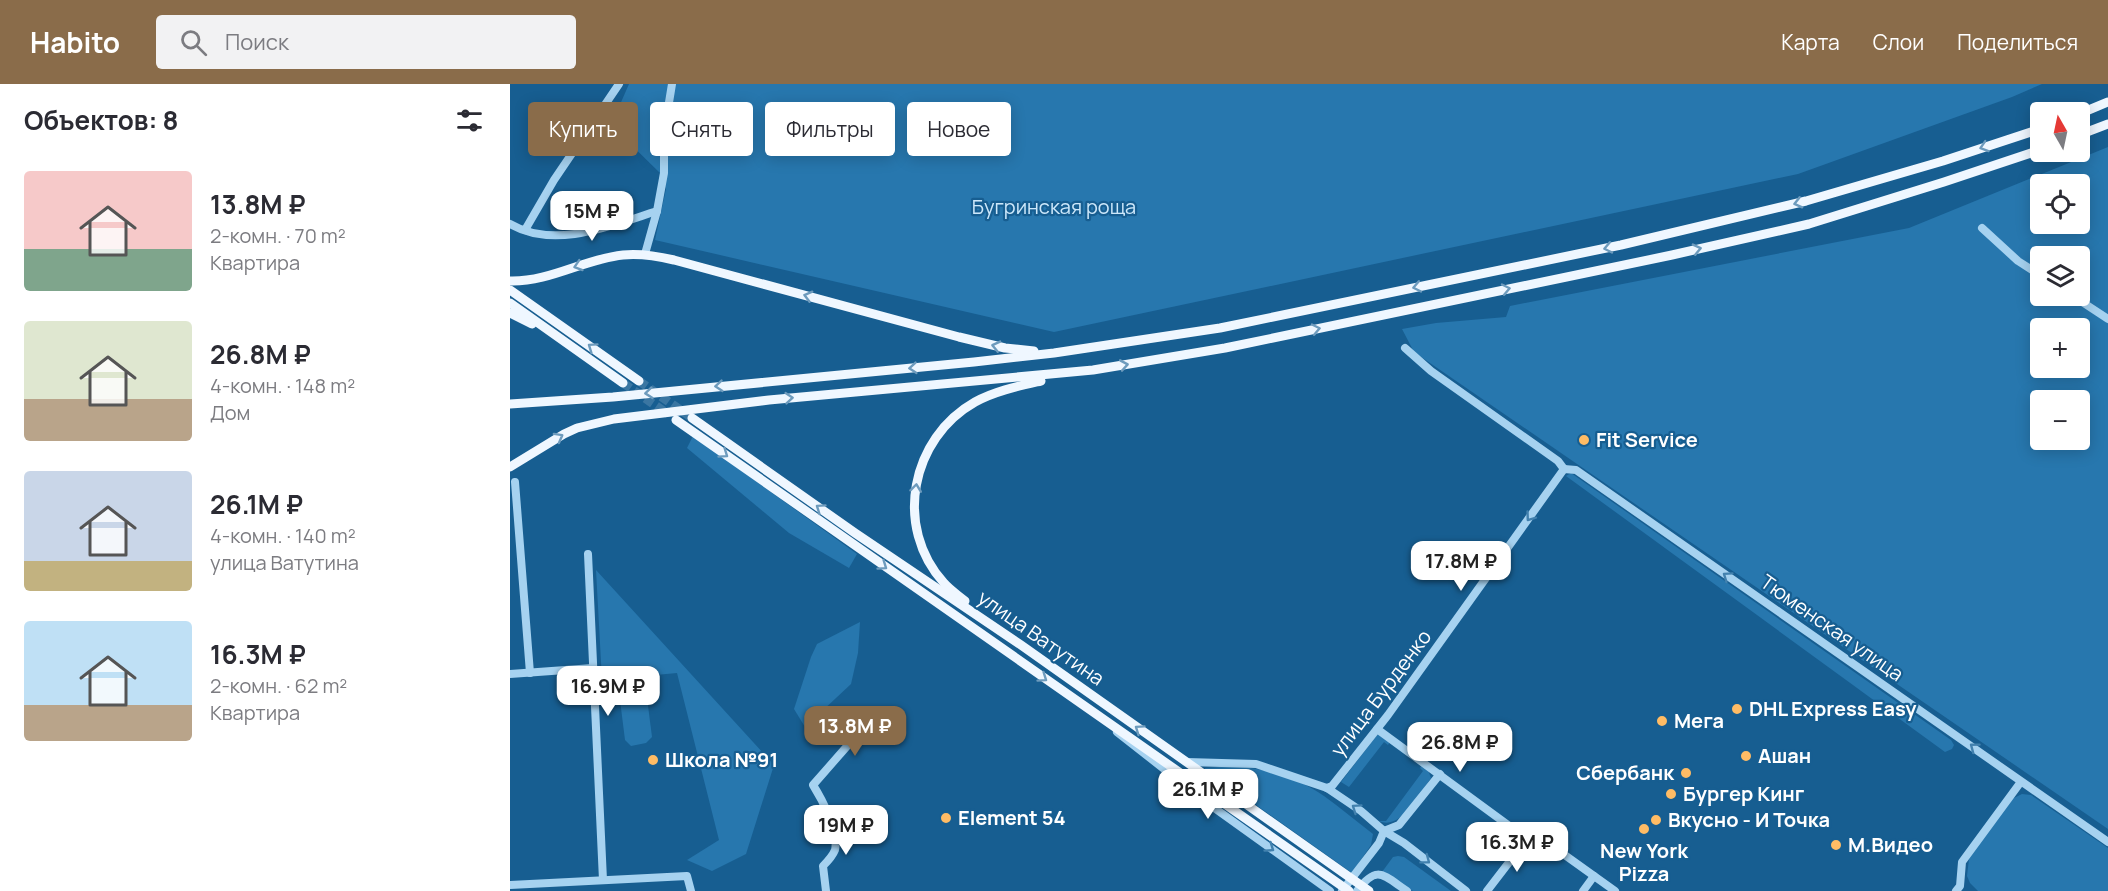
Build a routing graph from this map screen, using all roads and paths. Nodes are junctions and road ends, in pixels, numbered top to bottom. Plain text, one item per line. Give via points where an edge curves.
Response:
1 (619, 84) edge
2 (672, 84) edge
3 (2108, 102) edge
4 (2090, 109) edge
5 (2108, 124) edge
6 (2090, 131) edge
7 (2030, 132) edge
8 (2030, 153) edge
9 (657, 211) junction
10 (510, 224) edge
11 (1982, 228) dead end
12 (525, 231) junction
13 (645, 254) junction
14 (2030, 269) edge
15 (510, 281) edge
16 (510, 290) edge
17 (510, 303) edge
18 (2088, 306) edge
19 (510, 313) edge
20 (2108, 319) edge
21 (556, 337) junction
22 (1405, 348) dead end
23 (1054, 353) junction
24 (1066, 374) junction
25 (639, 381) tunnel mouth
26 (623, 383) tunnel mouth
27 (510, 404) edge
28 (692, 418) tunnel mouth
29 (676, 420) tunnel mouth
30 (510, 467) edge
31 (1564, 469) junction
32 (515, 482) dead end
33 (588, 554) dead end
34 (989, 624) junction
35 (593, 668) junction
36 (530, 673) junction
37 (510, 674) edge
38 (878, 712) dead end
39 (1107, 723) junction
40 (1377, 729) junction
41 (1187, 762) junction
42 (1440, 774) junction
43 (2020, 783) junction
44 (1327, 788) junction
45 (1384, 831) junction
46 (1527, 838) junction
47 (2108, 842) edge
48 (1594, 876) junction
49 (603, 880) junction
50 (510, 885) edge
51 (691, 891) edge
52 (826, 891) edge
53 (1330, 891) edge
54 (1342, 891) edge
55 (1349, 891) edge
56 (1357, 891) edge
57 (1369, 891) edge
58 (1407, 891) edge
59 (1466, 891) edge
60 (1487, 891) edge
61 (1583, 891) edge
62 (1615, 891) edge
63 (1956, 891) edge

1 - 12 street via 554,180
2 - 9 street
3 - 4 main road
5 - 6 main road
7 -> 23 main road via 1806,201 1621,245 1220,328
24 -> 8 main road via 1225,348 1809,224
9 - 12 street via 574,233
9 - 13 street
10 - 12 street
11 - 14 street
13 -> 15 main road via 622,255 533,280
23 -> 13 main road via 1005,348
25 -> 16 main road
17 - 21 main road
18 - 20 street
19 - 21 main road
21 - 26 main road
22 - 31 street, Тюменская улица
23 -> 27 main road
30 -> 24 main road via 577,428 641,415
34 -> 24 main road via 944,583 929,562 915,514 917,478 938,432 975,402
34 -> 28 main road, улица Ватутина
29 -> 39 main road, улица Ватутина
31 -> 40 street, улица Бурденко
43 -> 31 street, Тюменская улица via 1969,743 1576,470
32 - 36 street
33 - 35 street
41 -> 34 main road, улица Ватутина
35 - 36 street
35 - 49 street
36 - 37 street
38 - 52 street via 813,785 824,801 834,835 835,850 823,866
39 -> 53 street via 1125,741
39 - 55 main road, улица Ватутина
40 - 42 street
40 - 44 street, улица Бурденко
41 - 44 street via 1256,764
41 - 57 main road, улица Ватутина
42 - 45 street via 1399,825
42 - 46 street
43 - 47 street, Тюменская улица
43 - 63 street via 1962,862
45 -> 44 street
45 - 54 street
45 -> 59 street
46 - 48 street via 1541,838
46 - 60 street
48 - 61 street
48 - 62 street
49 - 50 street
49 - 51 street via 687,876
56 - 58 street via 1368,876 1375,874

